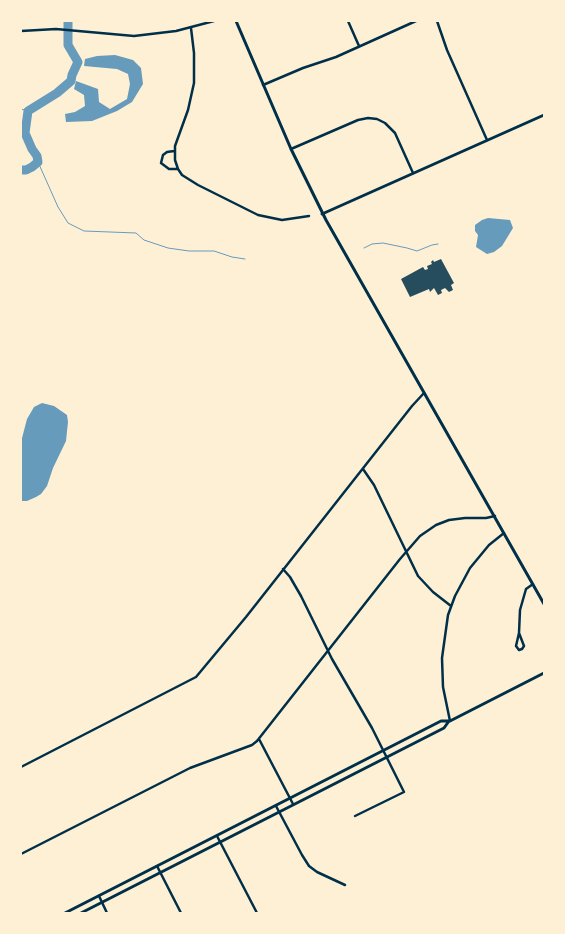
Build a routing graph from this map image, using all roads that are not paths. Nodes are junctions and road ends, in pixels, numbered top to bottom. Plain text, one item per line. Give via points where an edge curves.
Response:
1 (214, 21) edge
2 (236, 21) edge
3 (348, 21) edge
4 (416, 21) edge
5 (437, 21) edge
6 (191, 28) junction
7 (21, 31) edge
8 (359, 46) junction
9 (263, 85) junction
10 (544, 115) edge
11 (487, 140) junction
12 (291, 149) junction
13 (174, 150) junction
14 (178, 169) junction
15 (412, 173) junction
16 (322, 214) junction
17 (309, 216) dead end
18 (425, 393) junction
19 (362, 469) junction
20 (494, 516) junction
21 (504, 533) junction
22 (406, 552) junction
23 (284, 569) junction
24 (533, 584) junction
25 (544, 604) edge
26 (451, 606) junction
27 (519, 633) junction
28 (328, 651) junction
29 (544, 673) edge
30 (450, 721) junction
31 (259, 739) junction
32 (382, 751) junction
33 (385, 757) junction
34 (21, 767) edge
35 (290, 798) junction
36 (293, 804) junction
37 (276, 806) junction
38 (279, 812) junction
39 (355, 816) dead end
40 (217, 836) junction
41 (220, 842) junction
42 (21, 854) edge
43 (157, 866) junction
44 (160, 872) junction
45 (345, 885) dead end
46 (99, 896) junction
47 (102, 902) junction
48 (66, 913) edge
49 (81, 913) edge
50 (107, 913) edge
51 (182, 913) edge
52 (257, 913) edge

1 - 6 street
2 - 9 street
3 - 8 street
4 - 8 street
5 - 11 street
6 - 7 street via 134,36 56,29
6 - 13 street via 194,83
8 - 9 street
9 - 12 street
10 - 11 street
11 - 15 street
12 - 15 street via 358,120 377,119 395,133
12 - 16 street
13 - 14 street
13 - 14 street via 163,155 161,163 169,169
14 - 17 street via 182,175 258,215 282,220
15 - 16 street
16 - 18 street
18 - 19 street
18 - 20 street
19 - 22 street via 374,485
19 - 23 street
20 - 21 street
20 - 22 street via 443,522 425,532
21 - 24 street
21 - 26 street via 488,544 477,558
22 - 26 street via 422,581
22 - 28 street
23 - 28 street
23 - 34 street via 196,677
24 - 25 street
24 - 27 street via 526,589 520,610
26 - 30 street via 442,658 443,687
27 - 27 street via 516,646 519,650 524,646
28 - 31 street
28 - 32 street
29 - 30 street
30 - 32 street via 441,721
30 - 33 street via 444,728
31 - 35 street
31 - 42 street via 248,747 190,768
32 - 33 street
32 - 35 street
33 - 36 street
33 - 39 street via 404,792
35 - 36 street
35 - 37 street
36 - 38 street
37 - 38 street
37 - 40 street
38 - 41 street
38 - 45 street via 309,866
40 - 41 street
40 - 43 street
41 - 44 street
41 - 52 street
43 - 44 street
43 - 46 street
44 - 47 street
44 - 51 street
46 - 47 street
46 - 48 street
47 - 49 street
47 - 50 street

